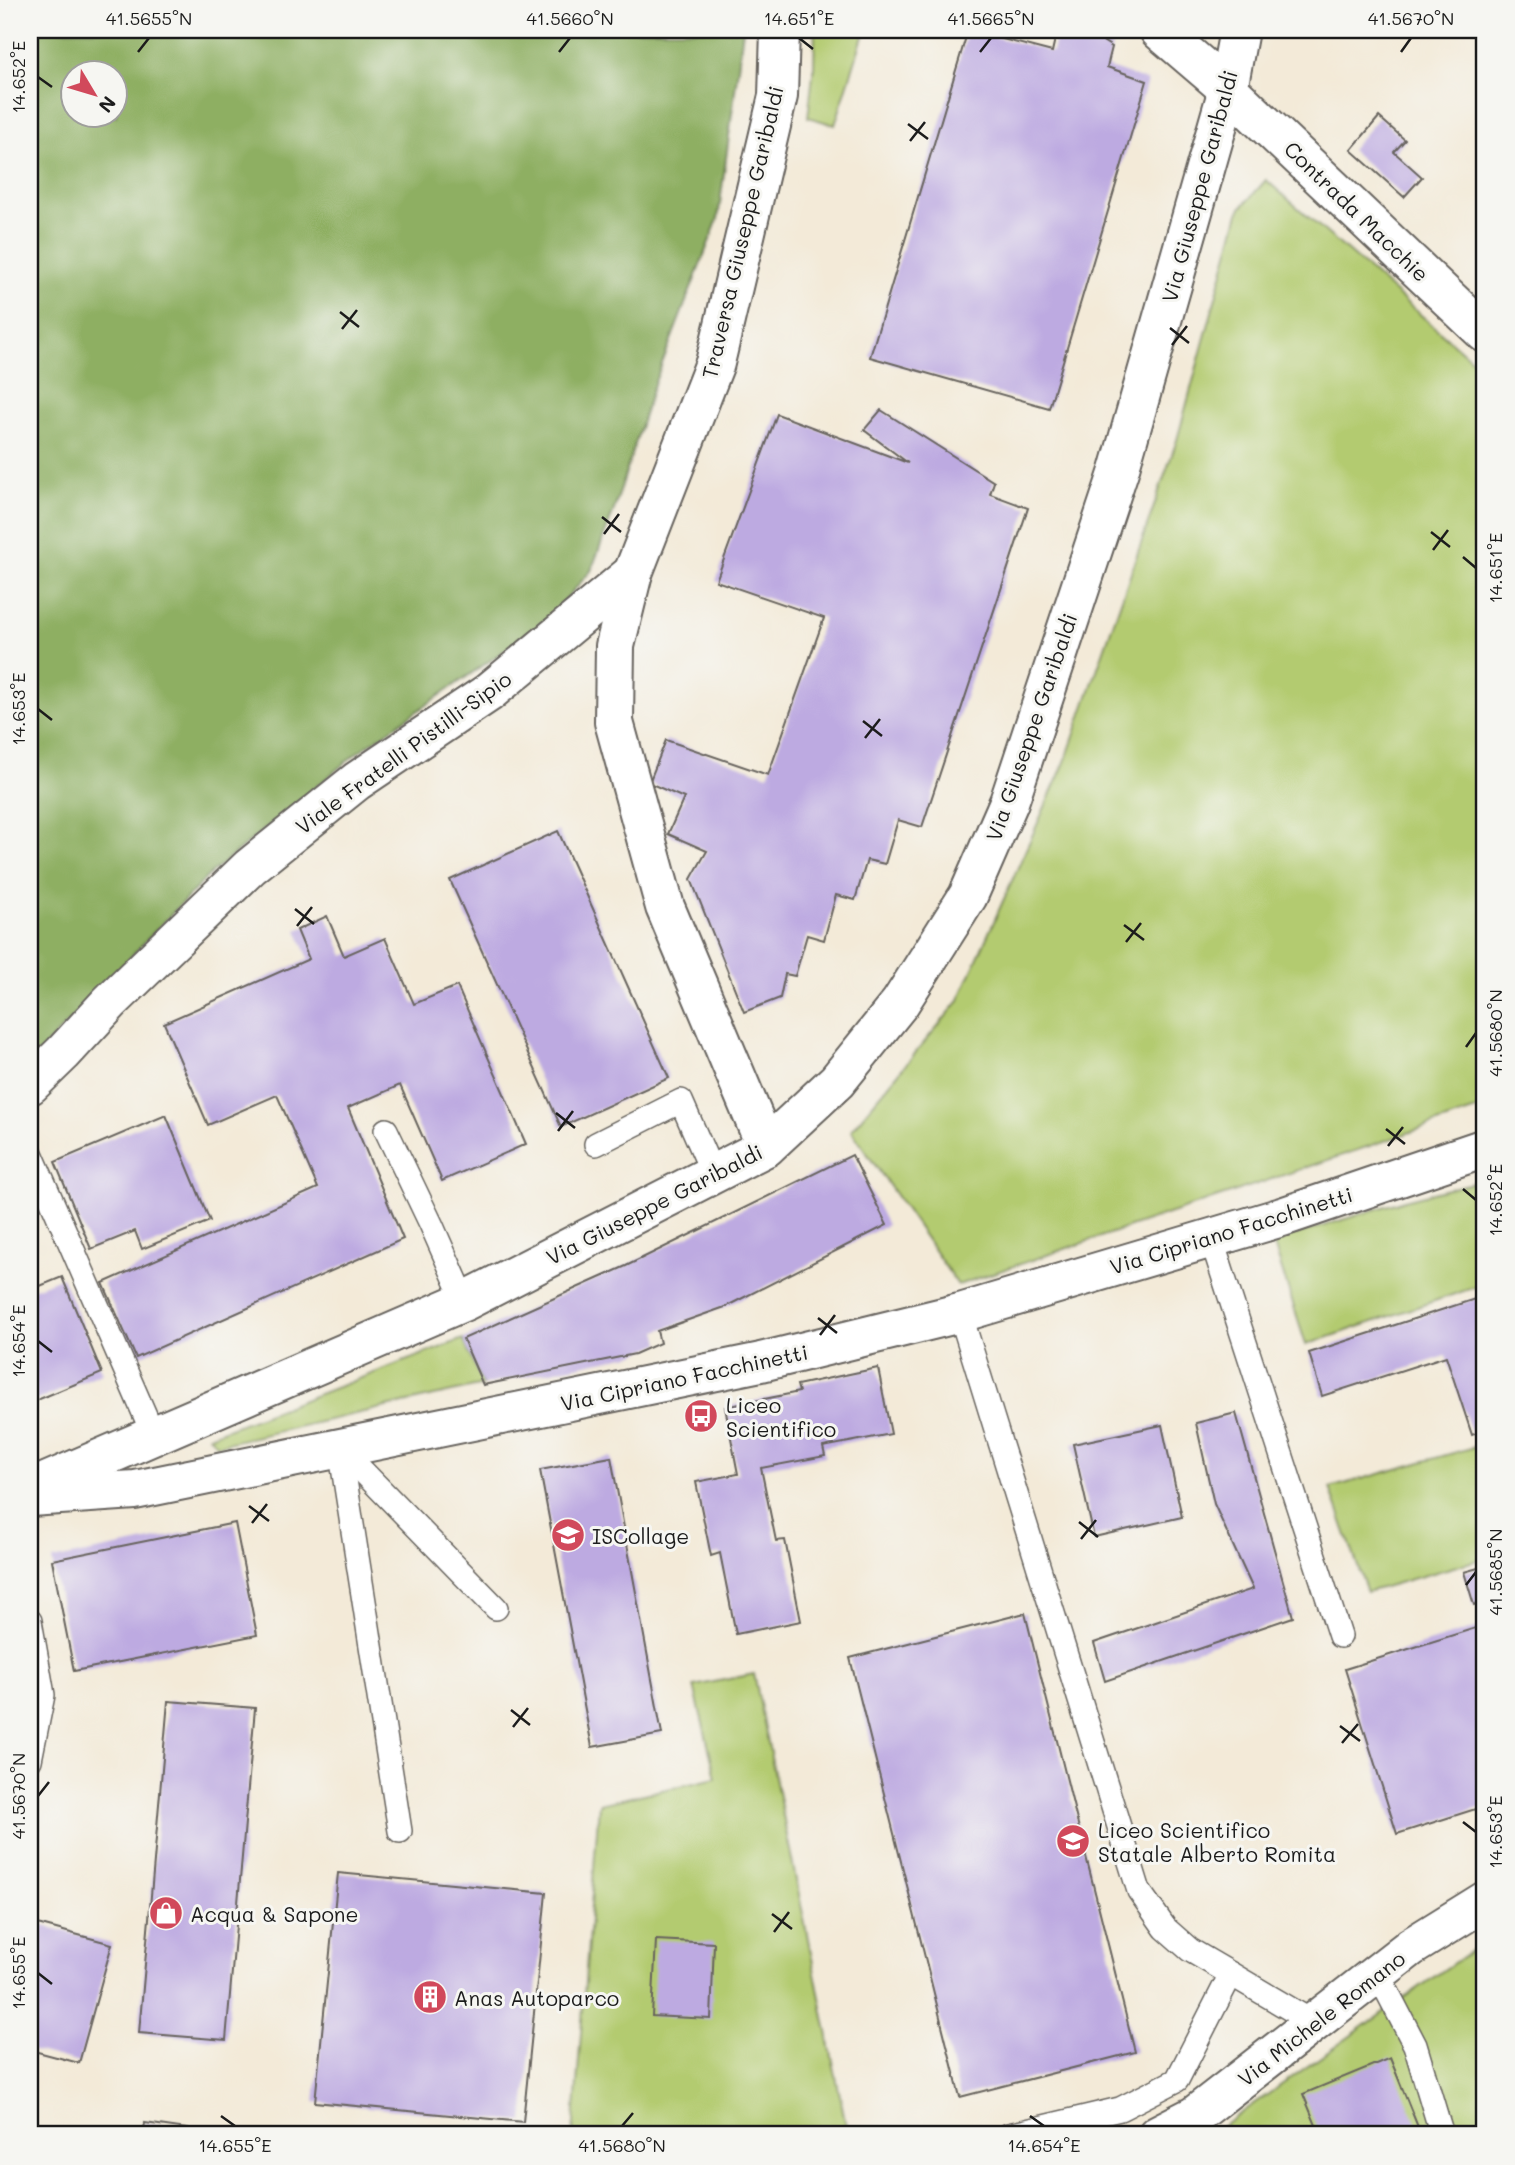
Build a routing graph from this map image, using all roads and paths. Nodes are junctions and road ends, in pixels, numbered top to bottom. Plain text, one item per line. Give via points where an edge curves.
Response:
1 (780, 30) edge
2 (1159, 30) edge
3 (1239, 30) edge
4 (1228, 89) junction
5 (1485, 334) edge
6 (633, 573) junction
7 (30, 1085) edge
8 (386, 1130) dead end
9 (596, 1144) dead end
10 (766, 1147) junction
11 (1485, 1148) edge
12 (30, 1151) edge
13 (713, 1174) junction
14 (1211, 1238) junction
15 (465, 1301) junction
16 (961, 1313) junction
17 (155, 1436) junction
18 (340, 1448) junction
19 (30, 1489) edge
20 (30, 1497) edge
21 (496, 1608) dead end
22 (30, 1621) edge
23 (1340, 1636) dead end
24 (31, 1753) edge
25 (400, 1831) dead end
26 (1485, 1901) edge
27 (1378, 1973) junction
28 (1231, 1974) junction
29 (1314, 2023) junction
30 (1009, 2135) edge
31 (1157, 2135) edge
32 (1442, 2135) edge

1 - 6 street, Traversa Giuseppe Garibaldi via 778,96 715,363
2 - 4 street
3 - 4 street, Via Giuseppe Garibaldi
4 - 5 street, Contrada Macchie
4 - 10 street, Via Giuseppe Garibaldi via 1119,471 1004,814 968,896 900,1003 836,1081
6 - 7 street, Viale Fratelli Pistilli-Sipio via 488,693 357,780 250,867
6 - 10 street, Traversa Giuseppe Garibaldi via 615,646 614,722 665,907
8 - 15 lane
9 - 13 lane via 681,1101
10 - 13 street, Via Giuseppe Garibaldi
11 - 14 street, Via Cipriano Facchinetti
12 - 17 lane
13 - 15 street, Via Giuseppe Garibaldi
14 - 16 street, Via Cipriano Facchinetti
14 - 23 lane
15 - 17 street, Via Giuseppe Garibaldi
16 - 18 street, Via Cipriano Facchinetti via 761,1362
16 - 28 lane via 1139,1891 1165,1928 1190,1950
17 - 19 street, Via Giuseppe Garibaldi
18 - 20 street, Via Cipriano Facchinetti via 135,1490
18 - 21 lane
18 - 25 lane
22 - 24 lane via 43,1695
26 - 27 street, Via Michele Romano
27 - 29 street, Via Michele Romano
27 - 32 lane via 1415,2045
28 - 29 lane
28 - 30 lane via 1177,2080 1120,2109
29 - 31 street, Via Michele Romano via 1194,2116

